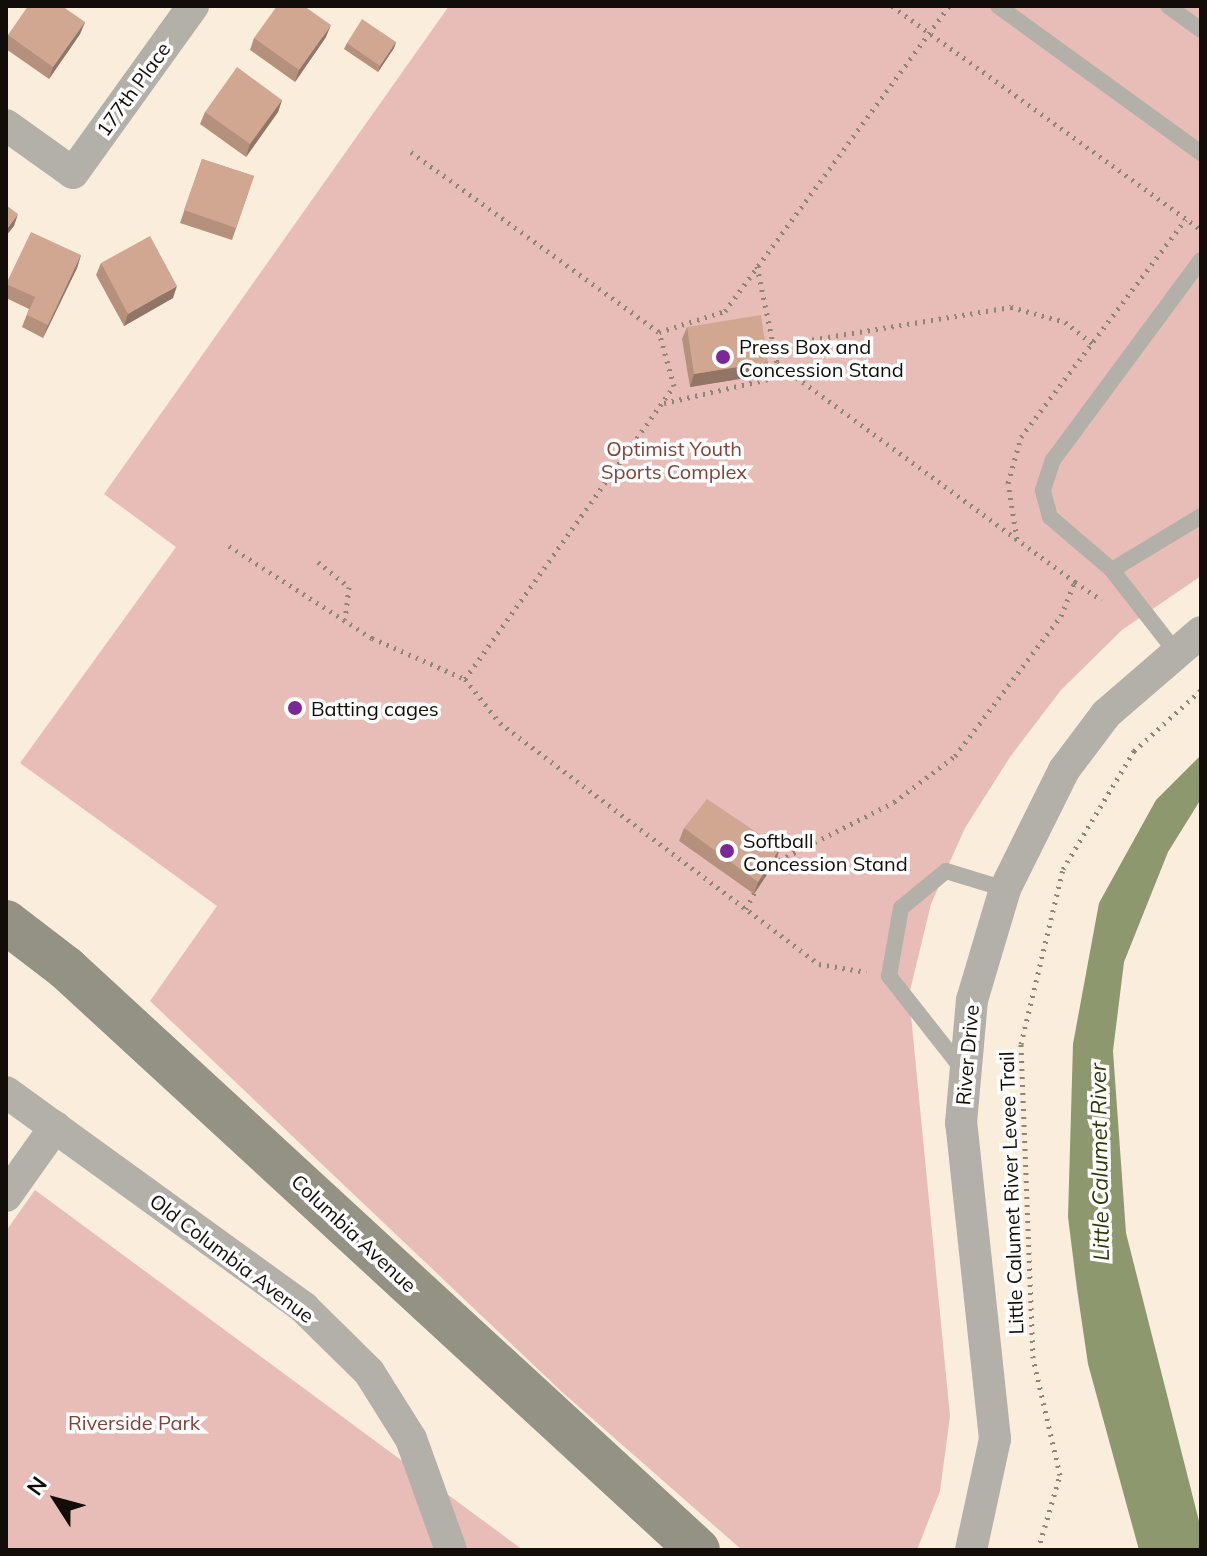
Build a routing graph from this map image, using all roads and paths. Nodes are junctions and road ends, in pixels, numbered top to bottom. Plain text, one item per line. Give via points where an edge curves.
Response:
1 (193, 6) edge
2 (892, 6) edge
3 (949, 6) edge
4 (998, 6) edge
5 (1168, 6) edge
6 (1201, 30) edge
7 (929, 32) junction
8 (6, 125) edge
9 (411, 152) dead end
10 (1201, 153) edge
11 (1186, 219) junction
12 (1201, 230) edge
13 (1201, 260) edge
14 (757, 266) junction
15 (659, 332) junction
16 (1093, 344) junction
17 (773, 346) junction
18 (792, 374) junction
19 (662, 403) junction
20 (1201, 516) edge
21 (1018, 540) junction
22 (229, 546) dead end
23 (318, 562) dead end
24 (1112, 570) junction
25 (1075, 582) junction
26 (1110, 606) dead end
27 (345, 620) junction
28 (1188, 641) edge
29 (465, 679) junction
30 (1201, 690) edge
31 (1005, 889) junction
32 (746, 909) junction
33 (6, 922) edge
34 (889, 976) junction
35 (963, 1070) junction
36 (6, 1092) edge
37 (55, 1127) junction
38 (6, 1196) edge
39 (451, 1550) edge
40 (698, 1550) edge
41 (971, 1550) edge
42 (1038, 1550) edge

1 - 8 street, 177th Place via 73,173
2 - 7 path
3 - 7 path
4 - 10 lane
5 - 6 lane
7 - 11 path
7 - 14 path
9 - 15 path
11 - 12 path
11 - 16 path
13 - 24 lane via 1046,474 1050,517
14 - 15 path via 725,311
14 - 17 path
15 - 19 path via 674,386
16 - 17 path via 1065,322 1011,307
16 - 21 path via 1011,459 1010,517
17 - 18 path via 777,363
18 - 19 path
18 - 21 path
19 - 29 path
20 - 24 lane
21 - 25 path
22 - 27 path
23 - 27 path via 349,587
24 - 28 lane
25 - 26 path
25 - 32 path via 1061,616 955,756 894,802 776,861
27 - 29 path
28 - 31 street, River Drive via 1106,714 1064,770
29 - 32 path via 500,723
30 - 42 path, Little Calumet River Levee Trail via 1134,751 1063,869 1021,1044 1033,1358 1060,1475
31 - 34 lane via 946,871 901,908
31 - 35 street, River Drive via 972,1000
32 - 34 path via 819,964
33 - 40 street, Columbia Avenue via 66,968
34 - 35 lane
35 - 41 street, River Drive via 965,1188 995,1439
36 - 37 street, Old Columbia Avenue
37 - 38 street
37 - 39 street, Old Columbia Avenue via 304,1308 369,1372 411,1439

